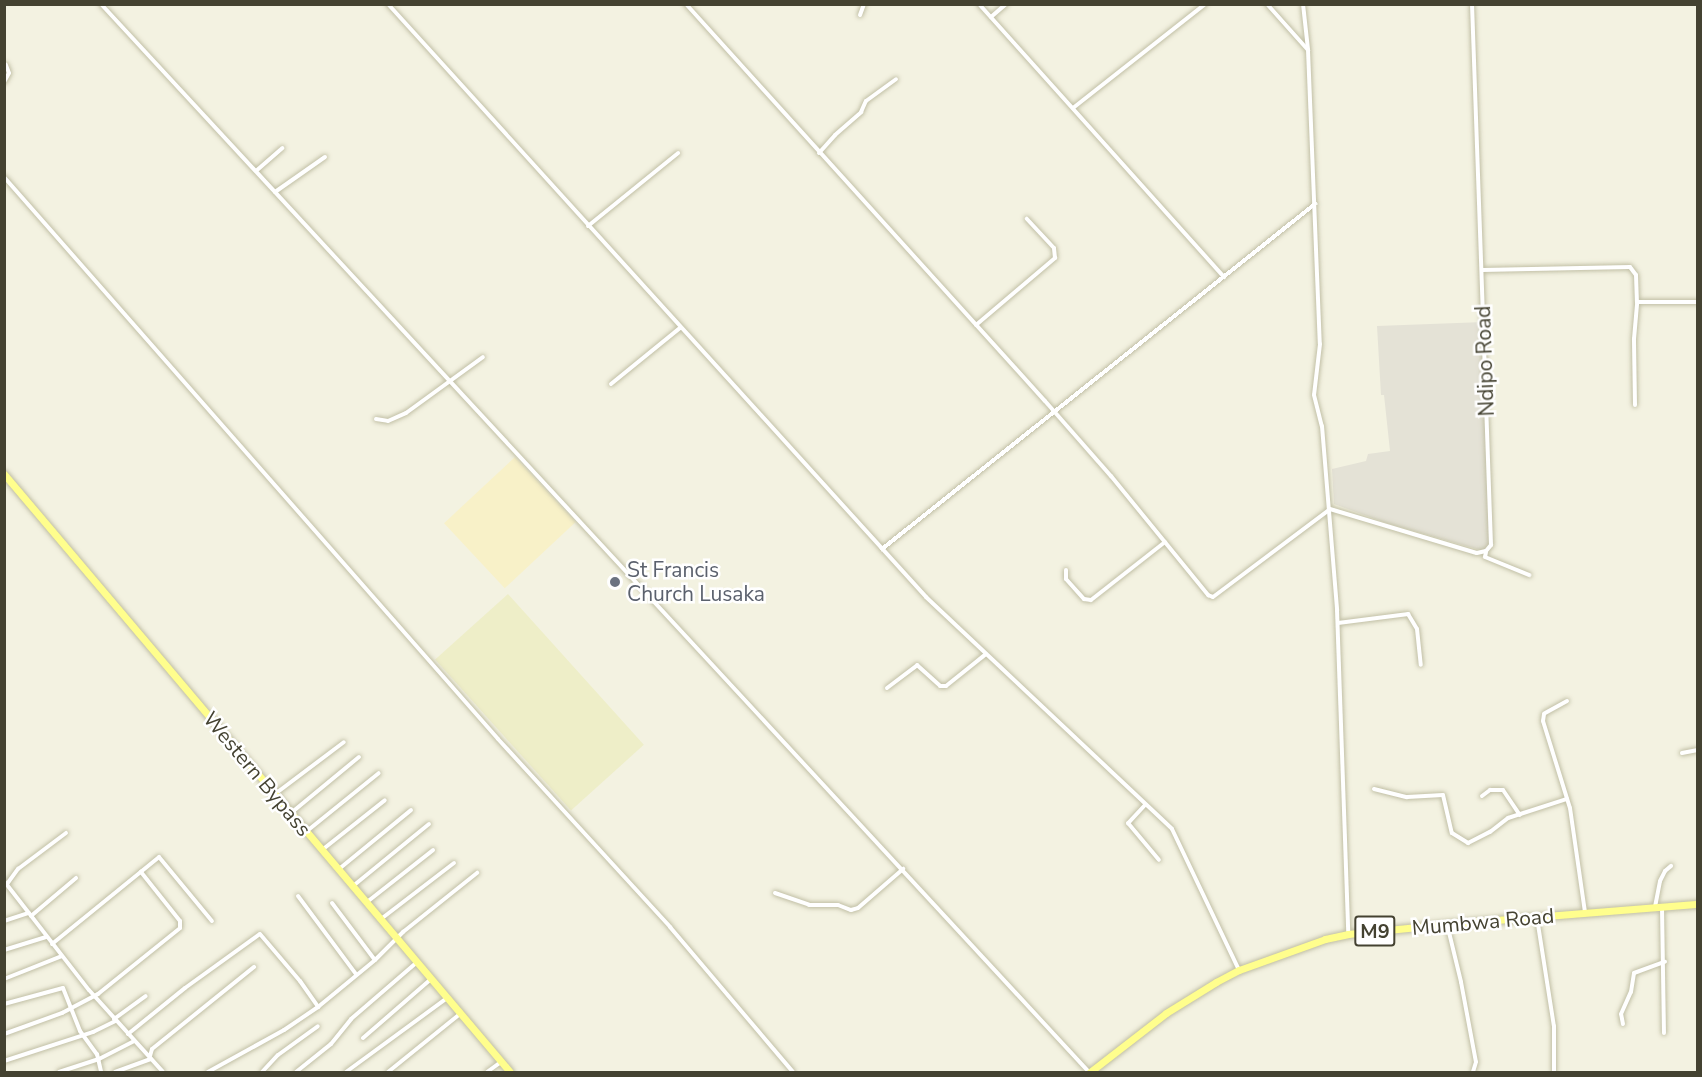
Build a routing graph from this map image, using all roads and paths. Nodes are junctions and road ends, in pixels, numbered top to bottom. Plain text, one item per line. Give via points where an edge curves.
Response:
1 (100, 4) edge
2 (388, 4) edge
3 (686, 4) edge
4 (695, 4) edge
5 (864, 4) edge
6 (980, 4) edge
7 (1006, 4) edge
8 (1205, 4) edge
9 (1267, 4) edge
10 (1303, 4) edge
11 (1472, 4) edge
12 (690, 9) junction
13 (860, 15) dead end
14 (991, 17) junction
15 (1308, 50) junction
16 (6, 65) dead end
17 (896, 79) dead end
18 (4, 82) edge
19 (1073, 108) junction
20 (282, 148) dead end
21 (678, 153) dead end
22 (819, 153) junction
23 (325, 157) dead end
24 (256, 172) junction
25 (4, 177) edge
26 (275, 192) junction
27 (1315, 204) junction
28 (1027, 219) dead end
29 (588, 226) junction
30 (1482, 270) junction
31 (1224, 277) junction
32 (1637, 302) junction
33 (1698, 302) edge
34 (976, 325) junction
35 (680, 328) junction
36 (483, 357) dead end
37 (451, 382) junction
38 (611, 384) dead end
39 (1635, 405) dead end
40 (1053, 411) junction
41 (376, 419) dead end
42 (4, 474) edge
43 (1330, 509) junction
44 (1165, 542) junction
45 (882, 549) junction
46 (1486, 551) junction
47 (1066, 570) dead end
48 (1529, 575) dead end
49 (1338, 623) junction
50 (986, 654) junction
51 (1421, 665) dead end
52 (887, 688) dead end
53 (1568, 701) dead end
54 (344, 742) dead end
55 (1698, 750) edge
56 (1682, 753) dead end
57 (359, 757) dead end
58 (379, 773) dead end
59 (1374, 789) dead end
60 (274, 794) junction
61 (1482, 796) dead end
62 (1567, 799) junction
63 (385, 800) dead end
64 (1145, 805) junction
65 (411, 810) dead end
66 (290, 813) junction
67 (1521, 815) junction
68 (429, 824) dead end
69 (306, 832) junction
70 (66, 833) dead end
71 (322, 850) junction
72 (434, 850) dead end
73 (1159, 860) dead end
74 (454, 863) dead end
75 (1671, 866) dead end
76 (903, 868) junction
77 (338, 870) junction
78 (141, 872) junction
79 (477, 873) dead end
80 (76, 878) dead end
81 (6, 883) edge
82 (352, 886) junction
83 (11, 891) junction
84 (4, 893) edge
85 (776, 893) dead end
86 (298, 896) dead end
87 (332, 903) dead end
88 (366, 903) junction
89 (1698, 904) edge
90 (1659, 907) junction
91 (1585, 913) junction
92 (30, 915) junction
93 (1537, 917) junction
94 (381, 920) junction
95 (4, 921) edge
96 (212, 921) dead end
97 (1447, 924) junction
98 (1348, 934) junction
99 (46, 937) junction
100 (396, 938) junction
101 (52, 944) junction
102 (4, 950) edge
103 (62, 956) junction
104 (375, 960) junction
105 (417, 962) junction
106 (1665, 962) junction
107 (254, 967) dead end
108 (1239, 970) junction
109 (356, 974) junction
110 (4, 979) edge
111 (431, 979) junction
112 (94, 995) junction
113 (146, 996) dead end
114 (447, 998) junction
115 (4, 1004) edge
116 (318, 1007) junction
117 (72, 1008) junction
118 (460, 1014) junction
119 (115, 1020) junction
120 (1623, 1024) dead end
121 (318, 1026) dead end
122 (1664, 1033) dead end
123 (4, 1034) edge
124 (128, 1034) junction
125 (84, 1035) junction
126 (363, 1038) dead end
127 (134, 1041) junction
128 (151, 1058) junction
129 (99, 1059) junction
130 (4, 1061) edge
131 (501, 1062) junction
132 (59, 1072) edge
133 (101, 1072) edge
134 (115, 1072) edge
135 (163, 1072) edge
136 (208, 1072) edge
137 (262, 1072) edge
138 (296, 1072) edge
139 (346, 1072) edge
140 (388, 1072) edge
141 (486, 1072) edge
142 (510, 1072) edge
143 (793, 1072) edge
144 (1090, 1072) edge
145 (1473, 1072) edge
146 (1554, 1072) edge

1 - 24 street
2 - 29 street
3 - 12 street
4 - 12 street
5 - 13 street
6 - 14 street
7 - 14 street
8 - 19 street
9 - 15 street
10 - 15 street
11 - 30 street, Ndipo Road
12 - 22 street
14 - 19 street
15 - 27 street
16 - 18 street via 9,73
17 - 22 street via 866,101 861,112
19 - 31 street
20 - 24 street
21 - 29 street
22 - 34 street
23 - 26 street
24 - 26 street
25 - 143 street via 498,739 670,927
26 - 37 street
27 - 31 street
27 - 43 street via 1320,344 1314,395 1322,426
28 - 34 street via 1054,248 1055,258
29 - 35 street
30 - 32 street via 1630,267 1636,275
30 - 46 street, Ndipo Road via 1492,534
31 - 40 street
32 - 33 street
32 - 39 street
34 - 40 street
35 - 38 street
35 - 45 street
36 - 37 street
37 - 41 street via 400,417
37 - 76 street via 755,708 821,785
40 - 44 street
40 - 45 street
42 - 60 main road, Western Bypass
43 - 44 street via 1213,597
43 - 46 street via 1470,552
43 - 49 street
44 - 47 street via 1091,600 1084,599 1066,579
45 - 50 street
46 - 48 street via 1485,557
49 - 51 street via 1410,615 1417,629
49 - 98 street
50 - 52 street via 946,686 940,686 917,665
50 - 64 street
53 - 62 street via 1543,718
54 - 60 street
55 - 56 street
57 - 66 street
58 - 69 street
59 - 67 street via 1407,797 1443,795 1452,833 1468,843 1505,819
60 - 66 main road, Western Bypass
61 - 67 street via 1490,790 1503,790
62 - 67 street
62 - 91 street
63 - 71 street
64 - 73 street via 1128,823
64 - 108 street via 1177,837
65 - 77 street
66 - 69 main road, Western Bypass
68 - 82 street
69 - 71 main road, Western Bypass
70 - 81 street via 18,869
71 - 77 main road, Western Bypass
72 - 88 street
74 - 94 street
75 - 90 street via 1660,881
76 - 85 street via 851,910 838,905 809,905
76 - 144 street
77 - 82 main road, Western Bypass
78 - 96 street via 159,857
78 - 101 street
78 - 112 street via 180,926 121,978
79 - 100 street
80 - 92 street
81 - 83 street
82 - 88 main road, Western Bypass
83 - 84 street
83 - 92 street
86 - 109 street
87 - 104 street
88 - 94 main road, Western Bypass
89 - 90 main road, Mumbwa Road / M9
90 - 91 main road, Mumbwa Road / M9
90 - 106 street
91 - 93 main road, Mumbwa Road / M9
92 - 95 street
92 - 99 street
93 - 97 main road, Mumbwa Road / M9
93 - 146 street via 1554,1026
94 - 100 main road, Western Bypass
97 - 98 main road, Mumbwa Road / M9
97 - 145 street via 1476,1062
98 - 108 main road, Mumbwa Road / M9
99 - 101 street
99 - 102 street
100 - 104 street
100 - 105 main road, Western Bypass
101 - 103 street
103 - 110 street
103 - 112 street
104 - 109 street
105 - 111 main road, Western Bypass
105 - 138 street
106 - 120 street via 1634,973 1621,1014
106 - 122 street
107 - 128 street via 152,1049
108 - 144 main road, Mumbwa Road / M9 via 1166,1013
109 - 116 street
111 - 114 main road, Western Bypass
111 - 126 street
112 - 117 street
112 - 119 street
113 - 119 street
114 - 118 main road, Western Bypass
114 - 139 street
115 - 117 street via 60,987
116 - 124 street via 259,934
116 - 136 street
117 - 123 street
117 - 125 street
118 - 131 main road, Western Bypass
118 - 140 street
119 - 124 street
119 - 125 street via 108,1027
121 - 137 street
124 - 127 street
125 - 129 street
125 - 130 street
127 - 128 street
127 - 129 street
128 - 134 street
128 - 135 street
129 - 132 street
129 - 133 street
131 - 141 street
131 - 142 main road, Western Bypass

